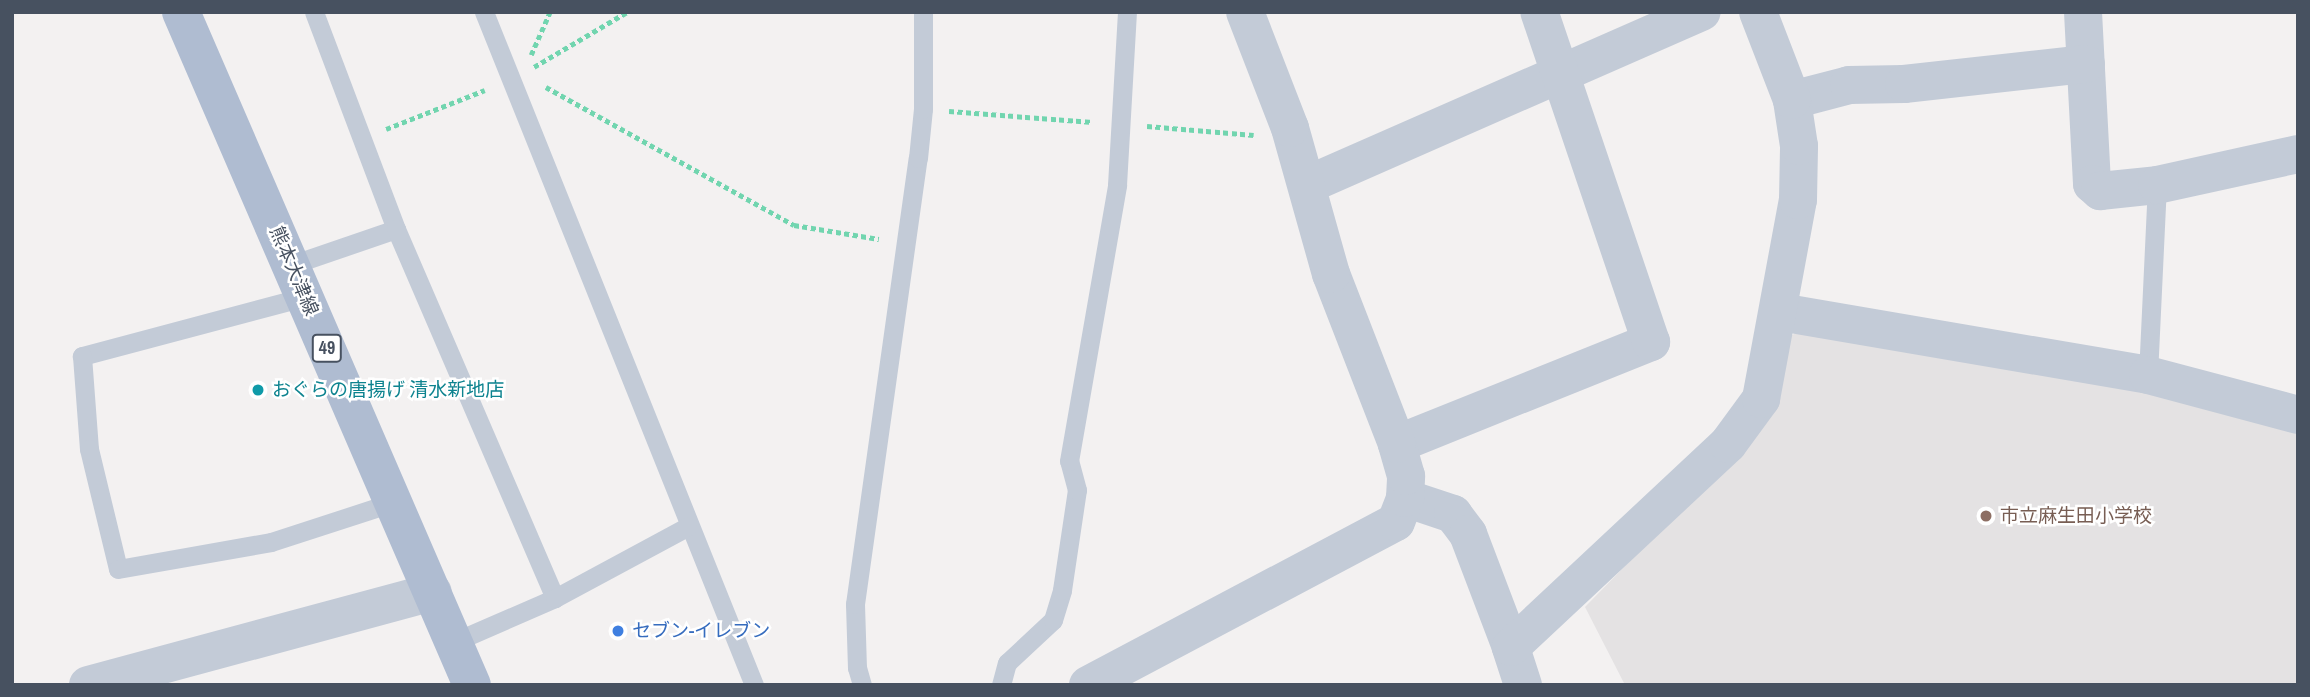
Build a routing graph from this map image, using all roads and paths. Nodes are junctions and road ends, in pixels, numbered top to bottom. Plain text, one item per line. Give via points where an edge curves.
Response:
1 (181, 12) edge
2 (314, 12) edge
3 (484, 12) edge
4 (550, 12) edge
5 (627, 12) edge
6 (923, 12) edge
7 (1127, 12) edge
8 (1245, 12) edge
9 (1539, 12) edge
10 (1702, 12) edge
11 (1758, 12) edge
12 (2084, 12) edge
13 (2086, 64) junction
14 (1562, 72) junction
15 (517, 77) junction
16 (1793, 100) junction
17 (363, 138) junction
18 (2298, 154) edge
19 (1307, 185) junction
20 (2157, 185) junction
21 (396, 229) junction
22 (907, 244) junction
23 (298, 281) junction
24 (1780, 312) junction
25 (2148, 375) junction
26 (2298, 415) edge
27 (1397, 444) junction
28 (1405, 498) junction
29 (394, 502) junction
30 (687, 527) junction
31 (433, 592) junction
32 (555, 598) junction
33 (454, 642) junction
34 (1511, 647) junction
35 (88, 685) edge
36 (472, 685) edge
37 (754, 685) edge
38 (862, 685) edge
39 (1001, 685) edge
40 (1088, 685) edge
41 (1523, 685) edge

1 - 23 main road, 熊本大津線 / 49
2 - 17 lane
3 - 15 lane
4 - 15 path
5 - 15 path
6 - 22 lane via 923,109
7 - 39 lane via 1117,185 1069,461 1077,490 1062,590 1053,620 1007,663
8 - 19 street via 1282,103
9 - 14 street
10 - 14 street
11 - 16 street
12 - 13 street
13 - 16 street via 1904,84 1849,85
13 - 20 street via 2092,184 2100,191
14 - 19 street
14 - 27 street via 1651,342
15 - 17 path
15 - 22 path via 794,225
15 - 30 lane
16 - 24 street via 1799,146 1798,200
17 - 21 lane
18 - 20 street
19 - 27 street via 1331,274
20 - 25 lane
21 - 23 lane
21 - 32 lane
22 - 38 lane via 855,604 857,668
23 - 29 main road, 熊本大津線 / 49
23 - 29 lane via 82,356 89,449 118,569 271,542
24 - 25 street
24 - 34 street via 1761,399 1728,444
25 - 26 street
27 - 28 street via 1406,475
28 - 34 street via 1453,514 1468,534
28 - 40 street via 1396,522
29 - 31 main road, 熊本大津線 / 49
30 - 32 lane
30 - 37 lane
31 - 33 main road, 熊本大津線 / 49
31 - 35 street
32 - 33 lane
33 - 36 main road, 熊本大津線 / 49
34 - 41 street

